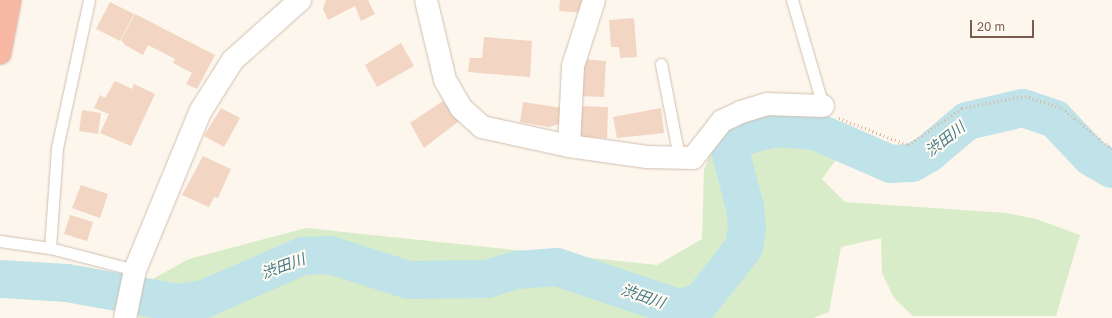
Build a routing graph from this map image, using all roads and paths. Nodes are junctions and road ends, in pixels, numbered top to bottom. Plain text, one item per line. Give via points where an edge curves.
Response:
1 (10, 0) edge
2 (89, 0) edge
3 (300, 0) edge
4 (426, 0) edge
5 (594, 0) edge
6 (792, 0) edge
7 (0, 53) edge
8 (661, 64) dead end
9 (823, 106) junction
10 (570, 146) junction
11 (1112, 149) edge
12 (679, 157) junction
13 (0, 242) edge
14 (50, 248) junction
15 (134, 274) junction
16 (126, 316) edge

1 - 7 highway
2 - 14 lane via 57,148
3 - 15 street via 256,37 219,78 168,184
4 - 10 street via 445,80 471,118 482,127
5 - 10 street via 573,66
6 - 9 lane
8 - 12 lane
9 - 11 path via 834,116 908,145 962,108 1025,96 1062,108
9 - 12 street via 767,104 741,112 722,121 693,158
10 - 12 street via 647,157
13 - 14 lane
14 - 15 lane
15 - 16 street

